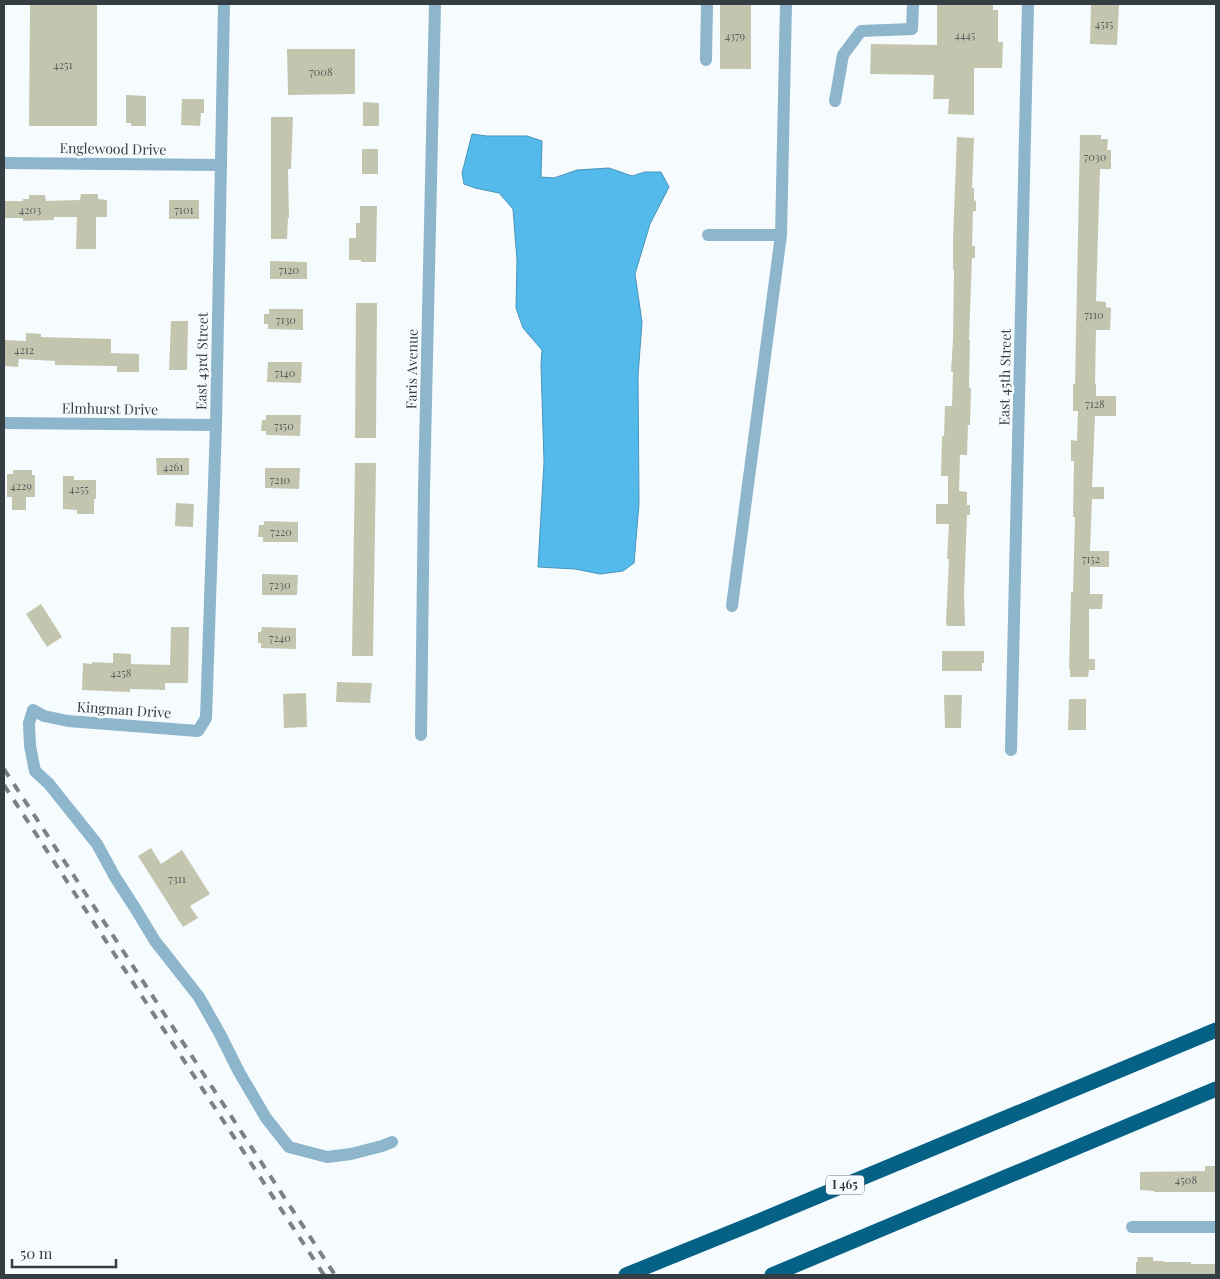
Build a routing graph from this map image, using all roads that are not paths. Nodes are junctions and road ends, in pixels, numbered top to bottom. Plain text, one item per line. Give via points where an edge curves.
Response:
1 (224, 4) edge
2 (435, 4) edge
3 (707, 4) edge
4 (786, 4) edge
5 (913, 4) edge
6 (1028, 4) edge
7 (706, 60) dead end
8 (834, 101) dead end
9 (4, 163) edge
10 (221, 165) junction
11 (708, 235) dead end
12 (781, 235) junction
13 (4, 423) edge
14 (216, 425) junction
15 (732, 606) dead end
16 (206, 718) joint
17 (421, 735) dead end
18 (1011, 750) dead end
19 (1216, 1030) edge
20 (1216, 1089) edge
21 (392, 1142) dead end
22 (1132, 1226) dead end
23 (1216, 1227) edge
24 (626, 1275) edge
25 (772, 1275) edge

1 - 10 street, East 43rd Street
2 - 17 street, Faris Avenue
3 - 7 street
4 - 12 street
5 - 8 street via 912,29 861,31 842,55
6 - 18 street, East 45th Street
9 - 10 street, Englewood Drive
10 - 14 street, East 43rd Street
11 - 12 street
12 - 15 street
13 - 14 street, Elmhurst Drive
14 - 16 street, East 43rd Street
16 - 21 street, Kingman Drive via 198,731 68,721 33,710 29,723 35,771 98,844 155,942 199,997 266,1118 288,1146 327,1157
19 - 24 highway, I 465
20 - 25 highway
22 - 23 street

